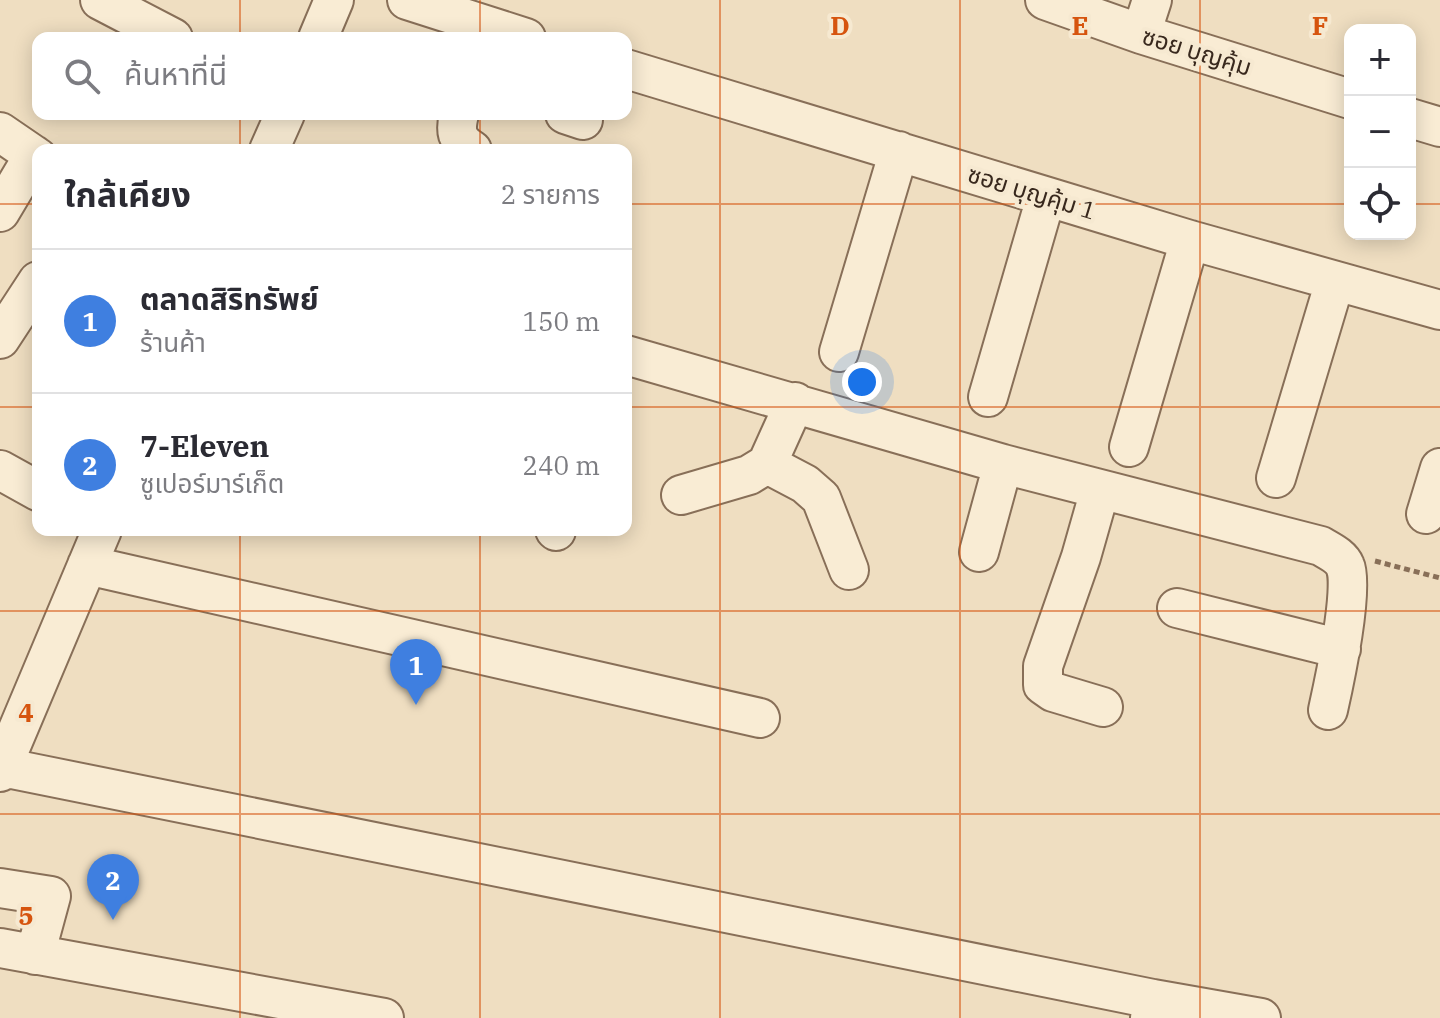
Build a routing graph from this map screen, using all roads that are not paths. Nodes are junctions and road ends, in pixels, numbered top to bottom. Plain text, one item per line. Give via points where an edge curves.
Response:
1 (100, 0) edge
2 (407, 0) edge
3 (1045, 0) edge
4 (1146, 17) edge
5 (483, 21) edge
6 (161, 32) edge
7 (511, 32) edge
8 (632, 71) edge
9 (1344, 97) edge
10 (282, 120) edge
11 (458, 120) edge
12 (1416, 120) edge
13 (1440, 127) edge
14 (0, 132) edge
15 (272, 144) edge
16 (466, 144) edge
17 (899, 151) junction
18 (32, 153) edge
19 (32, 162) edge
20 (1046, 197) junction
21 (0, 212) edge
22 (1190, 240) junction
23 (1335, 281) junction
24 (32, 290) edge
25 (1440, 310) edge
26 (0, 339) edge
27 (839, 352) dead end
28 (632, 357) edge
29 (988, 397) dead end
30 (795, 402) junction
31 (1129, 447) dead end
32 (767, 464) junction
33 (1003, 464) junction
34 (1440, 468) edge
35 (0, 470) edge
36 (1276, 478) dead end
37 (32, 488) edge
38 (1100, 490) junction
39 (681, 495) dead end
40 (1426, 514) dead end
41 (99, 536) edge
42 (979, 552) dead end
43 (87, 565) junction
44 (849, 570) dead end
45 (1177, 608) dead end
46 (1341, 649) junction
47 (1103, 707) dead end
48 (1328, 710) dead end
49 (760, 718) dead end
50 (8, 727) edge
51 (1, 769) edge
52 (0, 888) edge
53 (18, 951) edge
54 (1152, 1009) edge
55 (384, 1018) edge
56 (1261, 1018) edge

1 - 6 street
2 - 5 street
3 - 4 street, ซอย บุญคุ้ม
4 - 9 street, ซอย บุญคุ้ม
5 - 7 street
8 - 17 street, ซอย บุญคุ้ม 1
10 - 15 street
11 - 16 street via 457,136
12 - 13 street
14 - 18 street
17 - 20 street, ซอย บุญคุ้ม 1
17 - 27 street
19 - 21 street
20 - 22 street, ซอย บุญคุ้ม 1
20 - 29 street
22 - 23 street, ซอย บุญคุ้ม 1
22 - 31 street
23 - 25 street, ซอย บุญคุ้ม 1
23 - 36 street
24 - 26 street
28 - 30 street
30 - 32 street
30 - 33 street
32 - 39 street via 749,475
32 - 44 street via 821,498
33 - 38 street
33 - 42 street
34 - 40 street
35 - 37 street
38 - 46 street via 1331,552 1347,568
38 - 47 street via 1042,678 1053,692
41 - 43 street
43 - 49 street
43 - 50 street
45 - 46 street
46 - 48 street
50 - 51 street
51 - 54 street
52 - 53 street via 51,896
53 - 55 street
54 - 56 street

